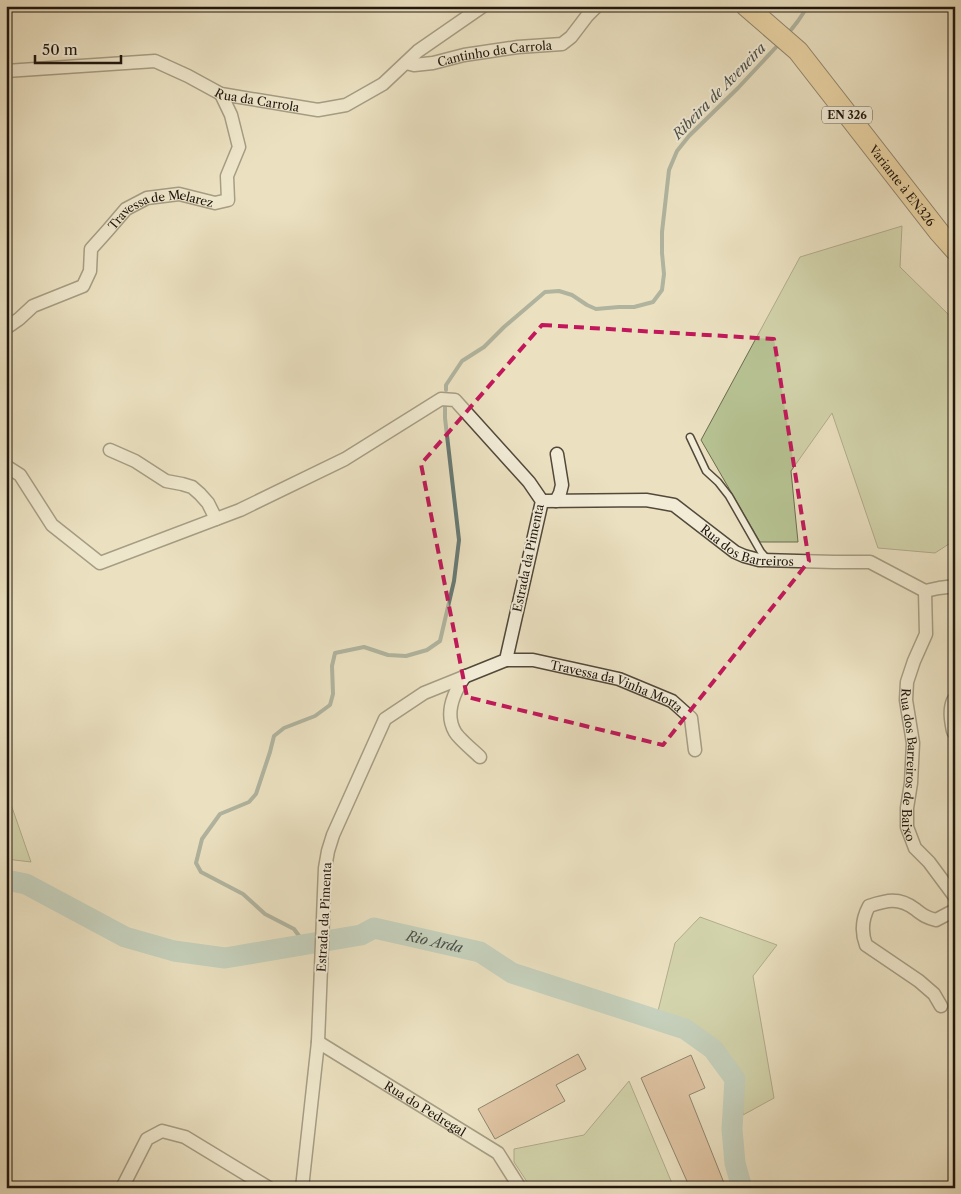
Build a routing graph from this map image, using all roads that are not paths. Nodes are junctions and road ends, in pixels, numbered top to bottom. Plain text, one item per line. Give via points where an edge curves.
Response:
1 (483, 6) edge
2 (597, 6) edge
3 (746, 6) edge
4 (406, 63) junction
5 (6, 71) edge
6 (221, 94) junction
7 (954, 260) edge
8 (6, 328) edge
9 (690, 437) dead end
10 (110, 450) dead end
11 (557, 454) dead end
12 (6, 466) edge
13 (542, 501) junction
14 (556, 501) junction
15 (216, 519) junction
16 (769, 560) junction
17 (955, 586) edge
18 (925, 591) junction
19 (506, 660) junction
20 (465, 676) junction
21 (955, 701) edge
22 (955, 731) edge
23 (695, 750) dead end
24 (480, 758) dead end
25 (955, 896) edge
26 (955, 910) edge
27 (941, 1006) dead end
28 (318, 1042) junction
29 (122, 1188) edge
30 (269, 1188) edge
31 (302, 1188) edge
32 (520, 1188) edge

1 - 4 street, Rua da Carrola via 418,51
2 - 4 street, Cantinho da Carrola via 562,44 509,48 423,64
3 - 7 main road, Variante à EN326 / EN 326 via 798,51 939,232
4 - 6 street, Rua da Carrola via 383,84 346,105 318,110
5 - 6 street, Rua da Carrola via 155,61
6 - 8 street, Travessa de Melarez via 239,147 227,176 228,200 215,203 179,194 147,198 126,209 90,249 90,272 83,286 33,306
9 - 16 lane via 706,471 729,496
10 - 15 street via 166,481 192,487 208,503
11 - 14 street via 562,486
12 - 15 street, Estrada da Pimenta via 20,475 52,526 100,563
13 - 14 street, Rua dos Barreiros
13 - 15 street, Estrada da Pimenta via 529,482 455,400 441,399 345,459
13 - 19 street, Estrada da Pimenta
14 - 16 street, Rua dos Barreiros via 646,500 674,505 735,552
16 - 18 street, Rua dos Barreiros via 870,562
17 - 18 street
18 - 25 street, Rua dos Barreiros de Baixo via 926,634 907,682 906,700 913,743 907,827 915,848
19 - 20 street, Estrada da Pimenta
19 - 23 street, Travessa da Vinha Morta via 533,660 619,679 672,701 692,718
20 - 24 street via 452,700 450,718 455,733
20 - 28 street, Estrada da Pimenta via 424,693 385,719 333,835 325,868
21 - 22 street
26 - 27 street via 936,920 925,917 905,903 893,900 879,902 869,906 863,924 862,936 866,945 934,994
28 - 31 street, Estrada da Pimenta
28 - 32 street, Rua do Pedregal via 498,1153
29 - 30 street via 148,1139 162,1131 184,1137

